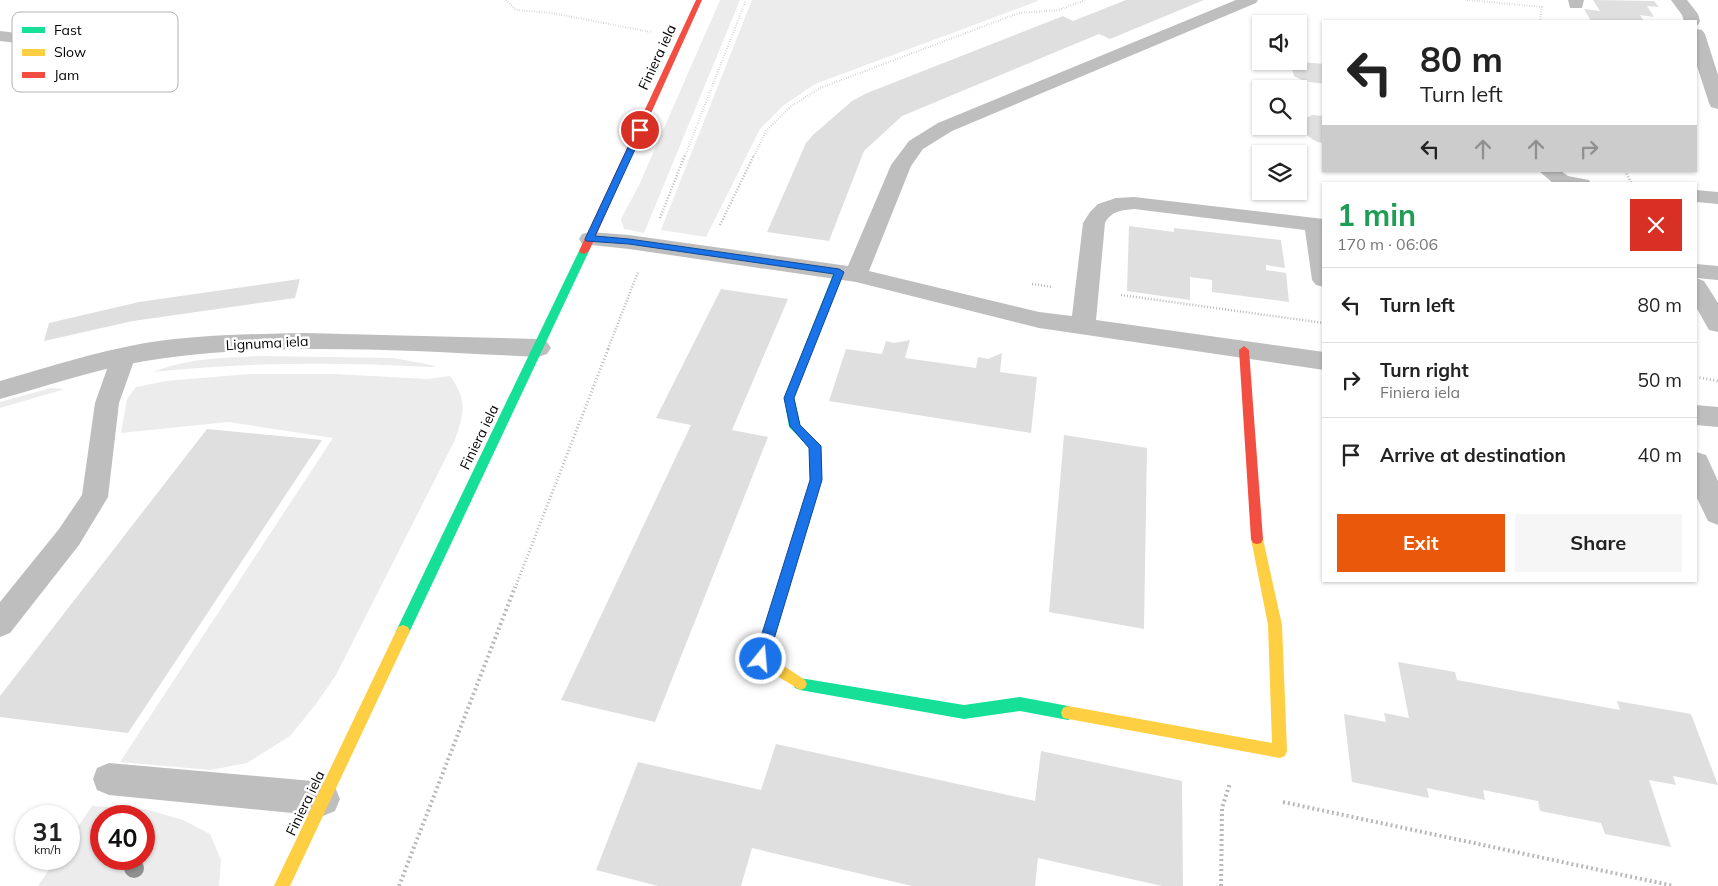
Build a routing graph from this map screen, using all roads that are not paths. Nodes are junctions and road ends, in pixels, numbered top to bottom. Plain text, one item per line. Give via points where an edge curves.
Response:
1 (700, 0) edge
2 (1250, 0) edge
3 (1679, 0) edge
4 (1692, 20) edge
5 (1697, 37) edge
6 (1718, 103) edge
7 (1550, 172) edge
8 (1570, 182) edge
9 (1697, 196) edge
10 (1718, 198) edge
11 (1319, 225) edge
12 (590, 239) junction
13 (1322, 258) edge
14 (1697, 271) edge
15 (1718, 273) edge
16 (847, 274) junction
17 (1697, 288) edge
18 (1718, 324) edge
19 (1084, 326) junction
20 (538, 348) junction
21 (1244, 350) junction
22 (123, 358) junction
23 (1322, 361) edge
24 (0, 390) edge
25 (1697, 415) edge
26 (1718, 417) edge
27 (1697, 465) edge
28 (1718, 513) edge
29 (0, 624) edge
30 (109, 779) dead end
31 (323, 799) junction
32 (282, 886) edge

1 - 12 street, Finiera iela
2 - 16 street via 945,127 916,145 901,165
3 - 4 street
5 - 6 street
7 - 8 lane
9 - 10 lane
11 - 13 street
11 - 19 street via 1134,203 1108,206 1098,213 1094,222
12 - 16 street via 649,244
12 - 20 street, Finiera iela
14 - 15 street
16 - 19 street via 1039,320
16 - 21 street via 789,398 795,426 815,446 816,480 761,659 800,684 964,712 1020,704 1280,751 1275,625 1257,544
17 - 18 street
19 - 21 street
20 - 22 street, Lignuma iela via 302,340 163,350
20 - 31 street, Finiera iela
21 - 23 street
22 - 24 street, Lignuma iela
22 - 29 lane via 107,403 94,497 69,537
25 - 26 street
27 - 28 street
30 - 31 lane
31 - 32 street, Finiera iela

